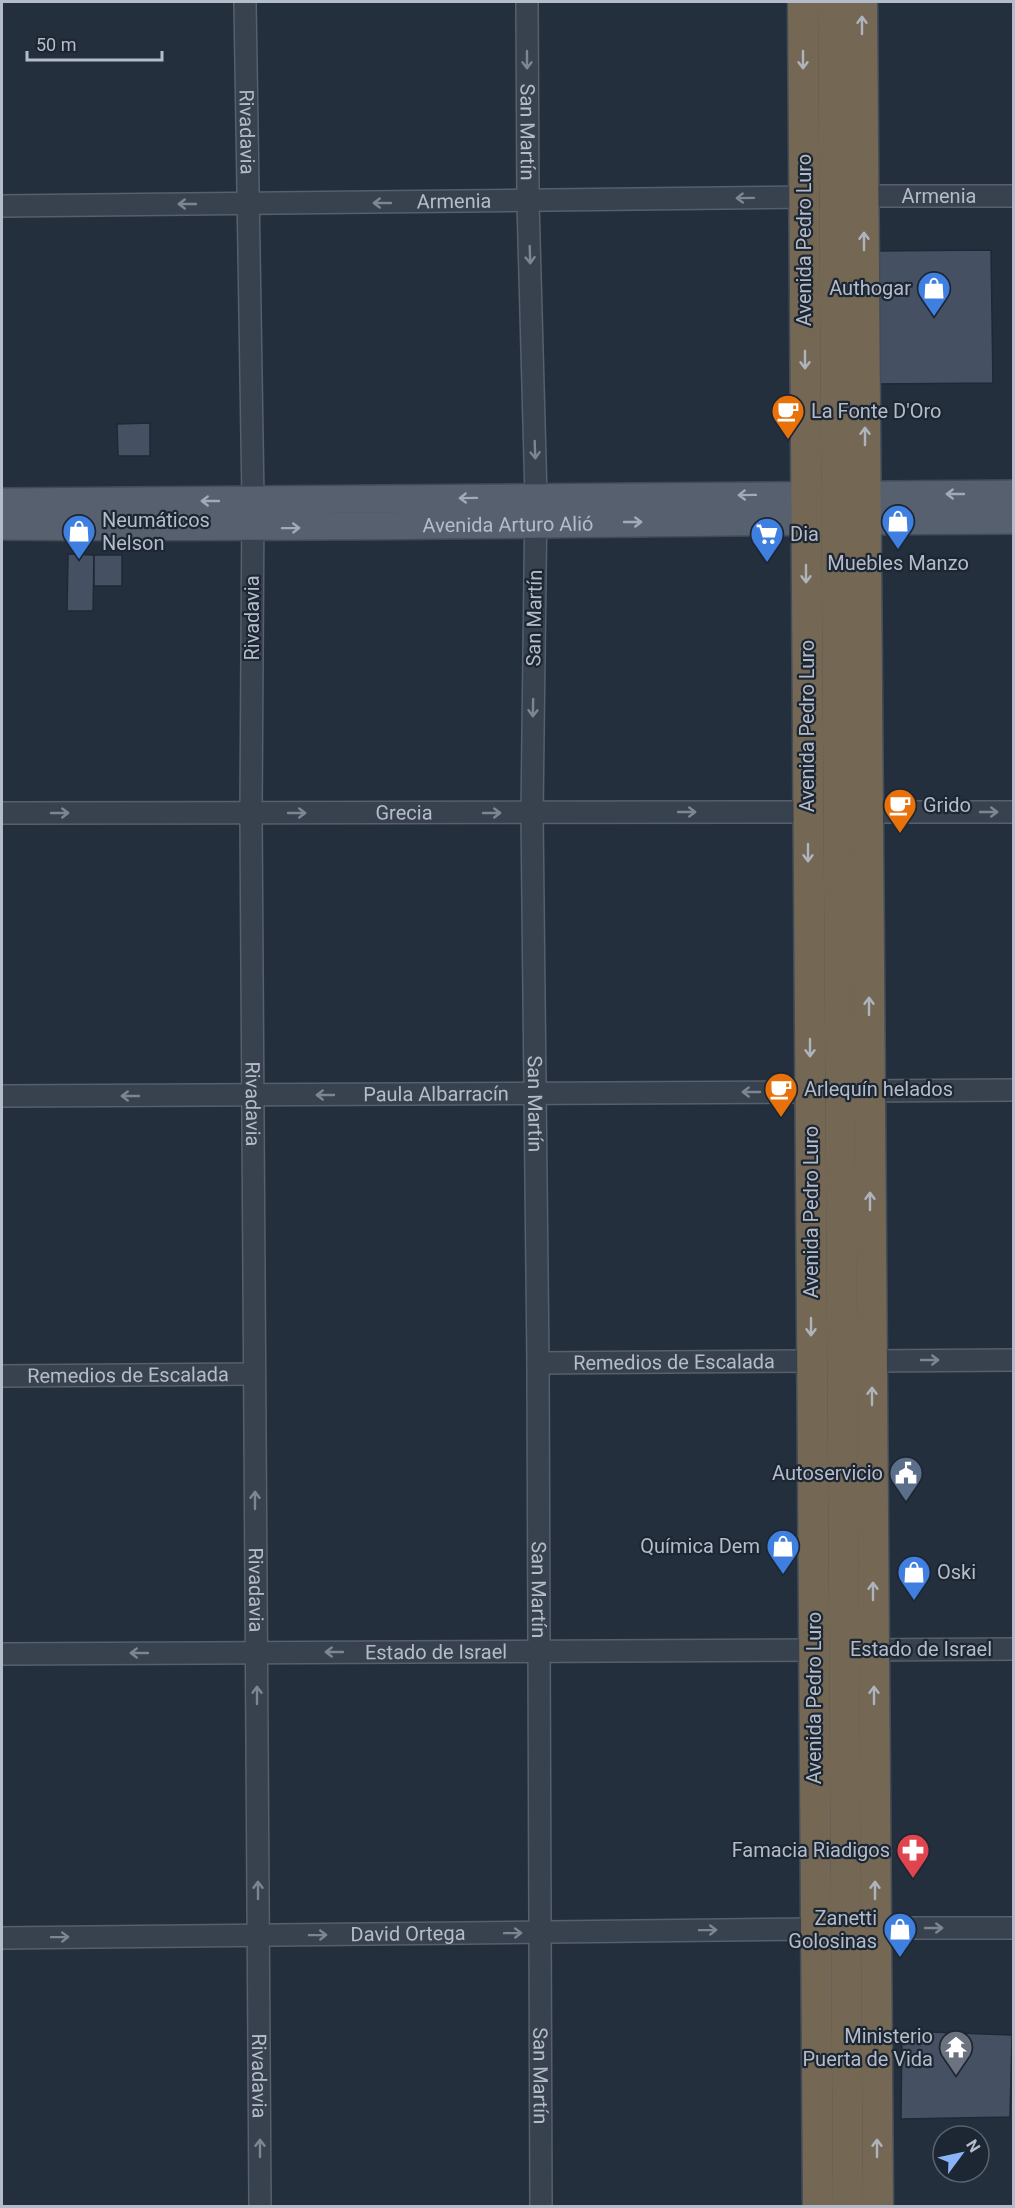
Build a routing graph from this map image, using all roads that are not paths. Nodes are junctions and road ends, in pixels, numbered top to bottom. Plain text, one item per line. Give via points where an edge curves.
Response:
1 (245, 2) edge
2 (527, 2) edge
3 (802, 2) edge
4 (834, 2) edge
5 (862, 2) edge
6 (849, 196) junction
7 (1014, 196) edge
8 (804, 197) junction
9 (528, 202) junction
10 (247, 204) junction
11 (2, 206) edge
12 (1014, 494) edge
13 (253, 500) junction
14 (2, 502) edge
15 (851, 507) junction
16 (806, 508) junction
17 (536, 510) junction
18 (1014, 520) edge
19 (2, 526) edge
20 (253, 528) junction
21 (808, 812) junction
22 (868, 812) junction
23 (1014, 812) edge
24 (2, 813) edge
25 (251, 813) junction
26 (532, 813) junction
27 (1014, 1090) edge
28 (810, 1092) junction
29 (855, 1092) junction
30 (534, 1094) junction
31 (253, 1095) junction
32 (2, 1096) edge
33 (1014, 1360) edge
34 (812, 1361) junction
35 (872, 1361) junction
36 (538, 1363) junction
37 (254, 1374) junction
38 (2, 1376) edge
39 (1014, 1649) edge
40 (539, 1650) junction
41 (814, 1650) junction
42 (859, 1650) junction
43 (256, 1652) junction
44 (2, 1654) edge
45 (875, 1928) junction
46 (1014, 1928) edge
47 (816, 1929) junction
48 (540, 1933) junction
49 (258, 1935) junction
50 (2, 1938) edge
51 (260, 2206) edge
52 (541, 2206) edge
53 (818, 2206) edge
54 (849, 2206) edge
55 (878, 2206) edge

1 - 10 street, Rivadavia
2 -> 9 street, San Martín
3 -> 8 highway, Avenida Pedro Luro
4 - 6 highway, Avenida Pedro Luro
6 -> 5 highway, Avenida Pedro Luro
6 - 7 street, Armenia
6 - 8 street, Armenia
6 - 15 highway, Avenida Pedro Luro
8 -> 9 street, Armenia
8 -> 16 highway, Avenida Pedro Luro
9 -> 10 street, Armenia
9 -> 17 street, San Martín
10 -> 11 street, Armenia
10 - 13 street, Rivadavia
12 -> 15 main road, Avenida Arturo Alió
13 -> 14 main road, Avenida Arturo Alió
17 -> 13 main road, Avenida Arturo Alió
13 - 20 street, Rivadavia
15 - 16 main road, Avenida Arturo Alió
15 - 18 main road, Avenida Arturo Alió
15 - 22 highway, Avenida Pedro Luro
15 - 29 highway, Avenida Pedro Luro
16 - 17 main road, Avenida Arturo Alió
16 -> 21 highway, Avenida Pedro Luro
20 -> 17 main road, Avenida Arturo Alió
17 -> 26 street, San Martín
19 - 20 main road, Avenida Arturo Alió
20 - 25 street, Rivadavia
26 -> 21 street, Grecia
21 -> 28 highway, Avenida Pedro Luro
22 -> 23 street
29 -> 22 highway, Avenida Pedro Luro
24 -> 25 street, Grecia
25 -> 26 street, Grecia
25 - 31 street, Rivadavia
26 - 30 street, San Martín
27 - 29 street, Paula Albarracín
28 - 29 street, Paula Albarracín
28 -> 30 street, Paula Albarracín
28 -> 34 highway, Avenida Pedro Luro
35 -> 29 highway, Avenida Pedro Luro
29 - 42 highway, Avenida Pedro Luro
30 -> 31 street, Paula Albarracín
30 - 36 street, San Martín
31 -> 32 street, Paula Albarracín
31 - 37 street, Rivadavia
35 -> 33 street
34 - 36 street, Remedios de Escalada
34 - 41 highway, Avenida Pedro Luro
42 -> 35 highway, Avenida Pedro Luro
36 - 40 street, San Martín
37 - 38 street, Remedios de Escalada
43 -> 37 street, Rivadavia
39 - 42 street, Estado de Israel
40 - 41 street, Estado de Israel
40 -> 43 street, Estado de Israel
40 - 48 street, San Martín
41 - 42 street, Estado de Israel
41 - 47 highway, Avenida Pedro Luro
45 -> 42 highway, Avenida Pedro Luro
42 - 54 highway, Avenida Pedro Luro
43 -> 44 street, Estado de Israel
49 -> 43 street, Rivadavia
45 -> 46 street
55 -> 45 highway, Avenida Pedro Luro
48 -> 47 street, David Ortega
47 - 53 highway, Avenida Pedro Luro
49 -> 48 street, David Ortega
48 - 52 street, San Martín
50 -> 49 street, David Ortega
51 -> 49 street, Rivadavia

